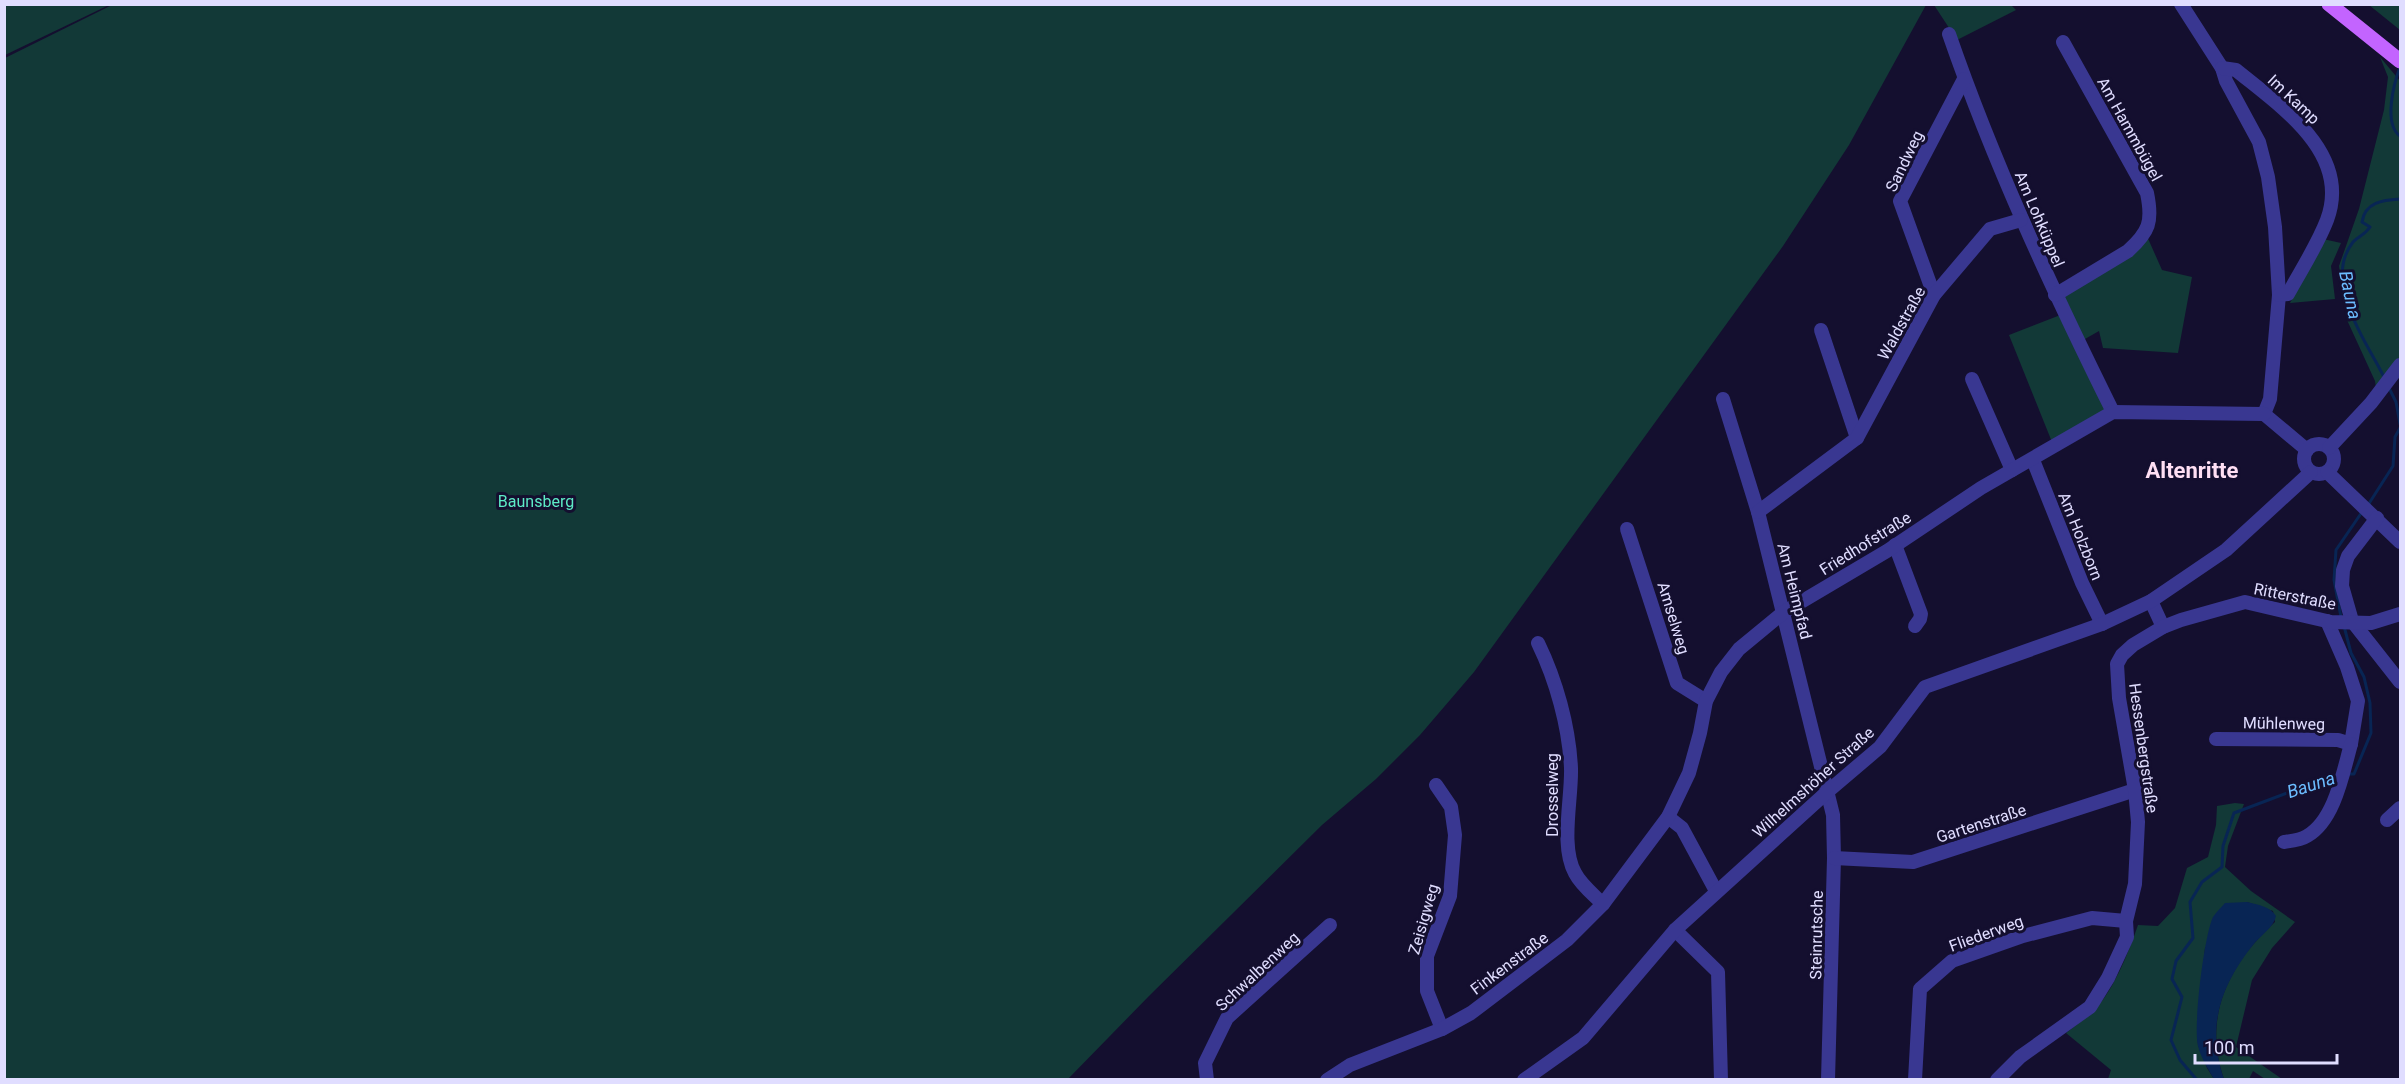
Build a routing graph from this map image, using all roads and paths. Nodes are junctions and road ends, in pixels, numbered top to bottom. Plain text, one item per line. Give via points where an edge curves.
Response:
1 (2181, 4) edge
2 (2329, 4) edge
3 (1948, 34) dead end
4 (2063, 42) dead end
5 (2396, 57) edge
6 (2222, 68) junction
7 (1965, 80) junction
8 (2021, 220) junction
9 (1934, 295) junction
10 (2055, 295) junction
11 (2279, 295) junction
12 (1821, 330) dead end
13 (2398, 368) edge
14 (1972, 379) dead end
15 (1723, 399) dead end
16 (2113, 412) junction
17 (2264, 414) junction
18 (1857, 438) junction
19 (2329, 448) junction
20 (2307, 450) junction
21 (2032, 460) junction
22 (2012, 470) junction
23 (2311, 472) junction
24 (2326, 472) junction
25 (2368, 510) junction
26 (1758, 512) junction
27 (1627, 529) dead end
28 (2400, 542) edge
29 (1895, 545) junction
30 (2151, 601) junction
31 (1784, 612) junction
32 (2400, 614) edge
33 (2340, 621) junction
34 (2102, 624) junction
35 (1915, 626) dead end
36 (2163, 627) junction
37 (1538, 643) dead end
38 (1739, 649) joint
39 (2122, 655) joint
40 (2400, 682) edge
41 (1706, 702) junction
42 (2216, 739) dead end
43 (2350, 744) junction
44 (1436, 785) dead end
45 (2135, 790) junction
46 (1826, 793) junction
47 (2400, 808) edge
48 (1668, 817) junction
49 (2387, 820) dead end
50 (2284, 842) dead end
51 (1834, 858) junction
52 (1716, 891) junction
53 (1603, 904) junction
54 (2126, 921) junction
55 (1330, 925) dead end
56 (1675, 930) junction
57 (1442, 1029) junction
58 (1207, 1080) edge
59 (1326, 1080) edge
60 (1524, 1080) edge
61 (1720, 1080) edge
62 (1828, 1080) edge
63 (1915, 1080) edge
64 (1997, 1080) edge

1 - 6 street
2 - 5 main road
3 - 7 street, Am Lohküppel
4 - 10 street, Am Hammbügel via 2147,193 2150,207 2146,234 2138,242
6 - 11 street via 2259,141 2275,227
6 - 11 street, Im Kamp via 2236,70 2304,128 2326,164 2332,188 2327,219 2288,294
7 - 8 street, Am Lohküppel
7 - 9 street, Sandweg via 1900,201
8 - 9 street, Waldstraße via 1990,229
8 - 10 street, Am Lohküppel
9 - 18 street, Waldstraße
10 - 16 street, Am Lohküppel
11 - 17 street via 2270,399
12 - 18 street
13 - 19 street
14 - 22 street
15 - 26 street, Am Heimpfad
16 - 17 street
16 - 21 street, Friedhofstraße
17 - 20 street
18 - 26 street, Waldstraße
19 - 20 street via 2323,444
19 - 24 street via 2334,459
20 - 23 street via 2304,458
21 - 22 street, Friedhofstraße
21 - 34 street, Am Holzborn
22 - 29 street, Friedhofstraße
23 - 24 street
23 - 30 street, Wilhelmshöher Straße via 2226,550
24 - 25 street
25 - 28 street
25 - 33 street via 2365,532 2343,570
26 - 31 street, Am Heimpfad
27 - 41 street, Amselweg via 1677,683
29 - 31 street, Friedhofstraße
29 - 35 street via 1921,614
30 - 34 street, Wilhelmshöher Straße
30 - 36 street
31 - 38 street, Friedhofstraße
31 - 46 street, Am Heimpfad
32 - 33 street, Ritterstraße via 2371,623
33 - 36 street, Ritterstraße via 2246,602
33 - 40 street
33 - 43 street via 2347,666 2358,701
34 - 46 street, Wilhelmshöher Straße via 1925,687 1880,747
36 - 39 street, Ritterstraße
37 - 53 street, Drosselweg via 1550,669 1565,727 1570,767 1568,852 1575,874
38 - 41 street, Finkenstraße via 1721,672
39 - 45 street, Hessenbergstraße via 2117,664 2119,698
41 - 48 street, Finkenstraße via 1689,773
42 - 43 street, Mühlenweg via 2338,740
43 - 50 street via 2331,806 2322,821 2307,836
44 - 57 street, Zeisigweg via 1451,807 1455,835 1450,896 1427,956 1427,991
45 - 51 street, Gartenstraße via 1912,862
45 - 54 street, Hessenbergstraße via 2135,884
46 - 51 street, Steinrutsche via 1833,815
46 - 52 street, Wilhelmshöher Straße
47 - 49 street
48 - 52 street via 1682,828
48 - 53 street, Finkenstraße
51 - 62 street, Steinrutsche
52 - 56 street, Wilhelmshöher Straße
53 - 57 street, Finkenstraße via 1558,946 1472,1013
54 - 63 street, Fliederweg via 2092,918 2023,936 1952,961 1920,989
54 - 64 street, Hessenbergstraße via 2127,937 2090,1007 2020,1057
55 - 58 street, Schwalbenweg via 1227,1018 1205,1063
56 - 60 street, Wilhelmshöher Straße via 1582,1038
56 - 61 street via 1718,972
57 - 59 street, Finkenstraße via 1350,1065

